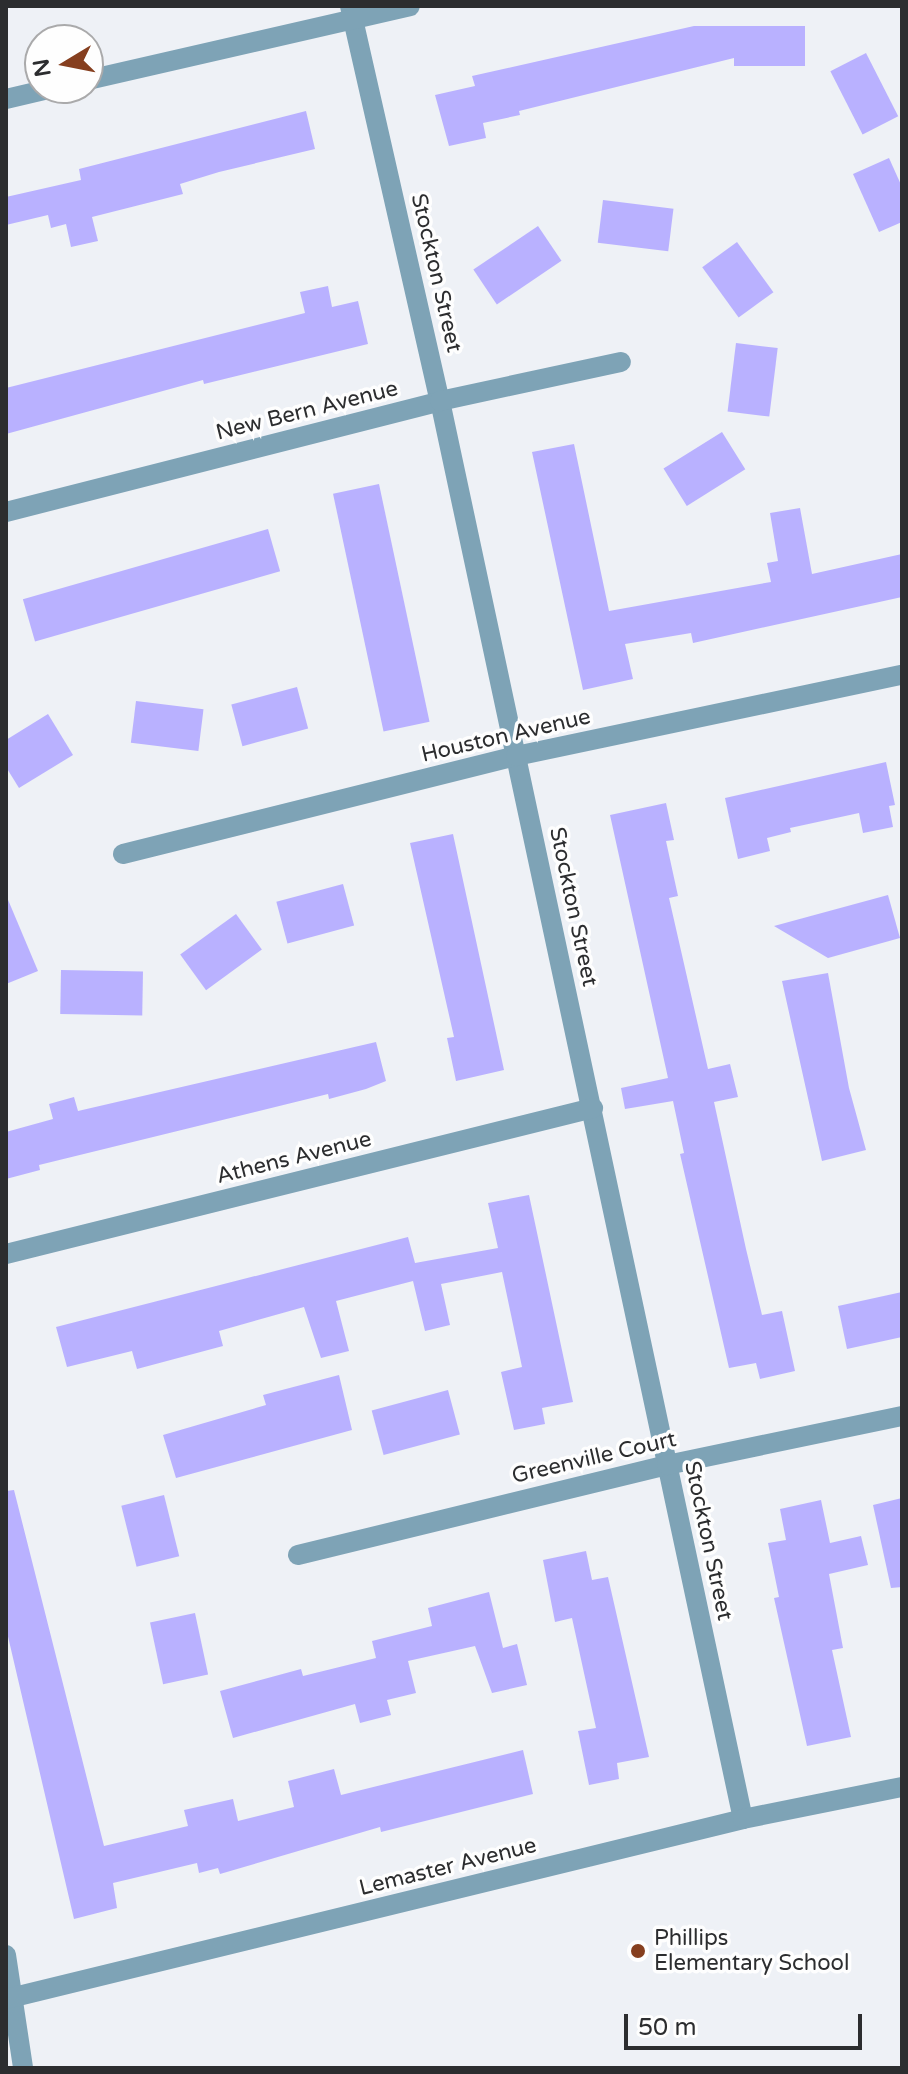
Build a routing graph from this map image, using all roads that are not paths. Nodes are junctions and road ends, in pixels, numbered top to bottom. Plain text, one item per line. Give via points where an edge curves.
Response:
1 (410, 6) edge
2 (351, 12) edge
3 (104, 76) edge
4 (621, 362) dead end
5 (440, 401) junction
6 (6, 512) edge
7 (902, 675) edge
8 (516, 756) junction
9 (123, 854) dead end
10 (593, 1108) junction
11 (6, 1254) edge
12 (902, 1416) edge
13 (667, 1465) junction
14 (298, 1555) dead end
15 (902, 1787) edge
16 (743, 1819) junction
17 (6, 1955) edge
18 (11, 1998) edge
19 (23, 2068) edge

1 - 2 street
2 - 3 street
2 - 5 street, Stockton Street
4 - 5 street, New Bern Avenue
5 - 6 street, New Bern Avenue
5 - 8 street, Stockton Street
7 - 8 street, Houston Avenue
8 - 9 street, Houston Avenue
8 - 10 street, Stockton Street
10 - 11 street, Athens Avenue
10 - 13 street, Stockton Street
12 - 13 street, Greenville Court
13 - 14 street, Greenville Court
13 - 16 street, Stockton Street
15 - 16 street, Lemaster Avenue
16 - 18 street, Lemaster Avenue
17 - 18 street
18 - 19 street

